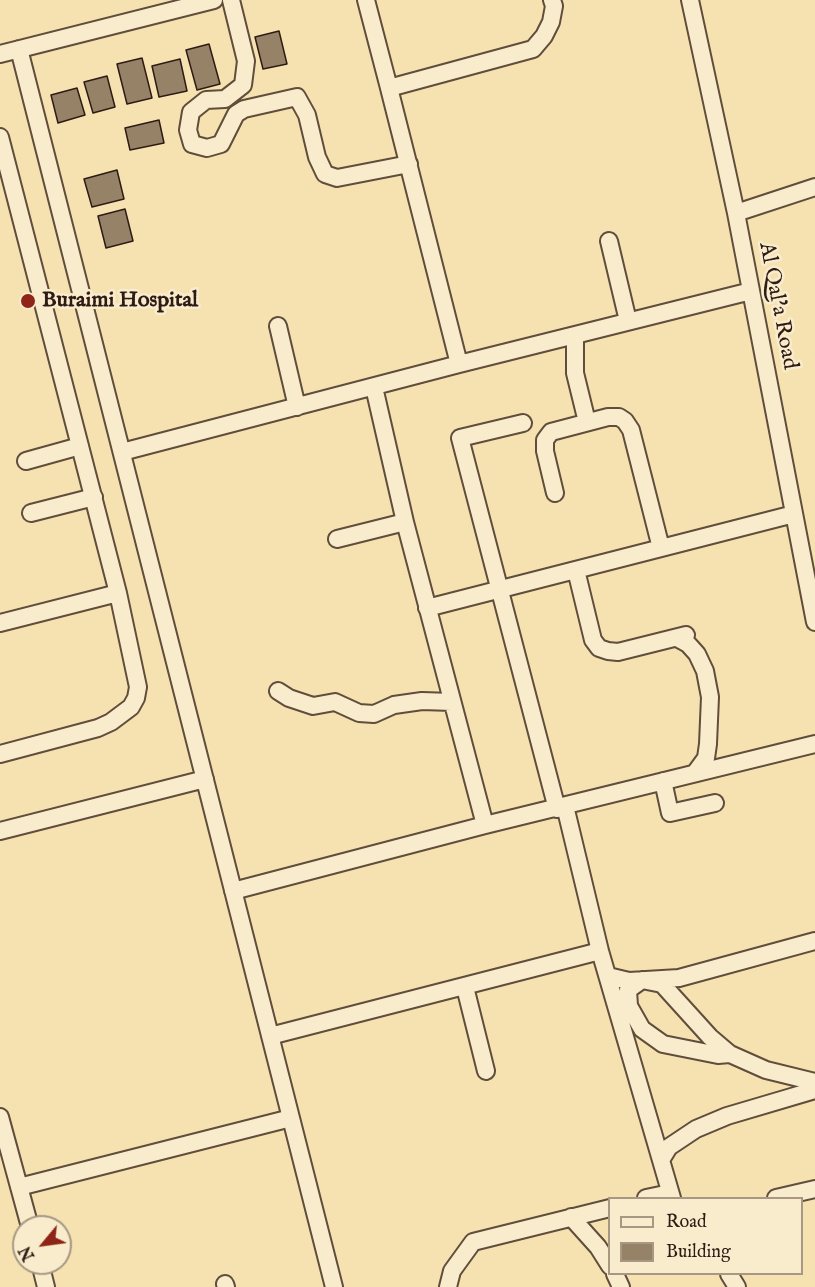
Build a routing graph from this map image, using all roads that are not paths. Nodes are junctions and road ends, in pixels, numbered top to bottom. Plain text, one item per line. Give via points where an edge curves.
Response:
1 (214, 0) edge
2 (231, 0) edge
3 (366, 0) edge
4 (552, 0) edge
5 (690, 0) edge
6 (184, 4) edge
7 (19, 49) junction
8 (0, 54) edge
9 (389, 88) junction
10 (0, 137) edge
11 (409, 164) junction
12 (815, 186) edge
13 (736, 213) junction
14 (609, 241) dead end
15 (751, 291) junction
16 (628, 321) junction
17 (278, 326) dead end
18 (575, 335) junction
19 (459, 364) junction
20 (374, 387) junction
21 (297, 407) junction
22 (587, 422) junction
23 (523, 423) dead end
24 (80, 446) junction
25 (122, 452) junction
26 (26, 461) dead end
27 (555, 493) dead end
28 (94, 497) junction
29 (32, 513) dead end
30 (794, 514) junction
31 (405, 522) junction
32 (337, 539) dead end
33 (661, 548) junction
34 (576, 570) junction
35 (500, 588) junction
36 (118, 593) junction
37 (427, 608) junction
38 (815, 622) edge
39 (0, 623) edge
40 (278, 691) dead end
41 (452, 702) junction
42 (815, 744) edge
43 (0, 754) edge
44 (695, 773) junction
45 (205, 778) junction
46 (663, 781) junction
47 (715, 803) dead end
48 (561, 808) junction
49 (485, 825) junction
50 (0, 831) edge
51 (233, 891) junction
52 (815, 940) edge
53 (600, 951) junction
54 (608, 976) junction
55 (642, 980) junction
56 (465, 987) junction
57 (270, 1036) junction
58 (730, 1054) junction
59 (486, 1071) dead end
60 (815, 1082) edge
61 (815, 1090) edge
62 (0, 1117) edge
63 (291, 1118) junction
64 (661, 1160) junction
65 (19, 1187) junction
66 (815, 1189) edge
67 (671, 1196) edge
68 (780, 1197) edge
69 (608, 1208) edge
70 (27, 1215) edge
71 (571, 1217) junction
72 (608, 1263) edge
73 (333, 1287) edge
74 (448, 1287) edge

1 - 6 street
2 - 11 street via 246,61 243,85 225,99 206,100 191,112 188,130 192,144 207,148 221,144 236,114 297,97 307,115 325,174 337,178
3 - 9 street
4 - 9 street via 551,22 533,49
5 - 13 street, Al Qal'a Road
6 - 7 street
7 - 8 street
7 - 25 street
9 - 11 street
10 - 24 street
11 - 19 street
12 - 13 street
13 - 15 street, Al Qal'a Road
14 - 16 street
15 - 16 street
15 - 30 street, Al Qal'a Road
16 - 18 street
17 - 21 street
18 - 19 street
18 - 22 street via 575,373
19 - 20 street
20 - 21 street
20 - 31 street
21 - 25 street
22 - 27 street via 551,432 545,440
22 - 33 street via 619,417 631,430
23 - 35 street via 460,438
24 - 26 street
24 - 28 street
25 - 45 street
28 - 29 street
28 - 36 street
30 - 33 street
30 - 38 street, Al Qal'a Road
31 - 32 street
31 - 37 street
33 - 34 street
34 - 35 street
34 - 44 street via 593,640 599,648 618,652 681,636 697,654 710,697 706,758
35 - 37 street
35 - 48 street
36 - 39 street
36 - 43 street via 138,687 131,707 111,722 84,734
37 - 41 street
40 - 41 street via 313,706 335,702 359,713 374,714 394,705
41 - 49 street
42 - 44 street
44 - 46 street
45 - 50 street
45 - 51 street
46 - 47 street via 670,813
46 - 48 street
48 - 49 street
48 - 53 street
49 - 51 street
51 - 57 street
52 - 55 street via 679,978
53 - 54 street
53 - 56 street
54 - 55 street
54 - 64 street
55 - 58 street via 663,984
55 - 58 street via 628,990 629,1006 642,1029 663,1044
56 - 57 street
56 - 59 street
57 - 63 street
58 - 60 street via 766,1070
61 - 64 street via 696,1129 669,1147
62 - 65 street
63 - 65 street
63 - 73 street
64 - 67 street
65 - 70 street
66 - 68 street
69 - 71 street
71 - 72 street
71 - 74 street via 472,1242 452,1271

